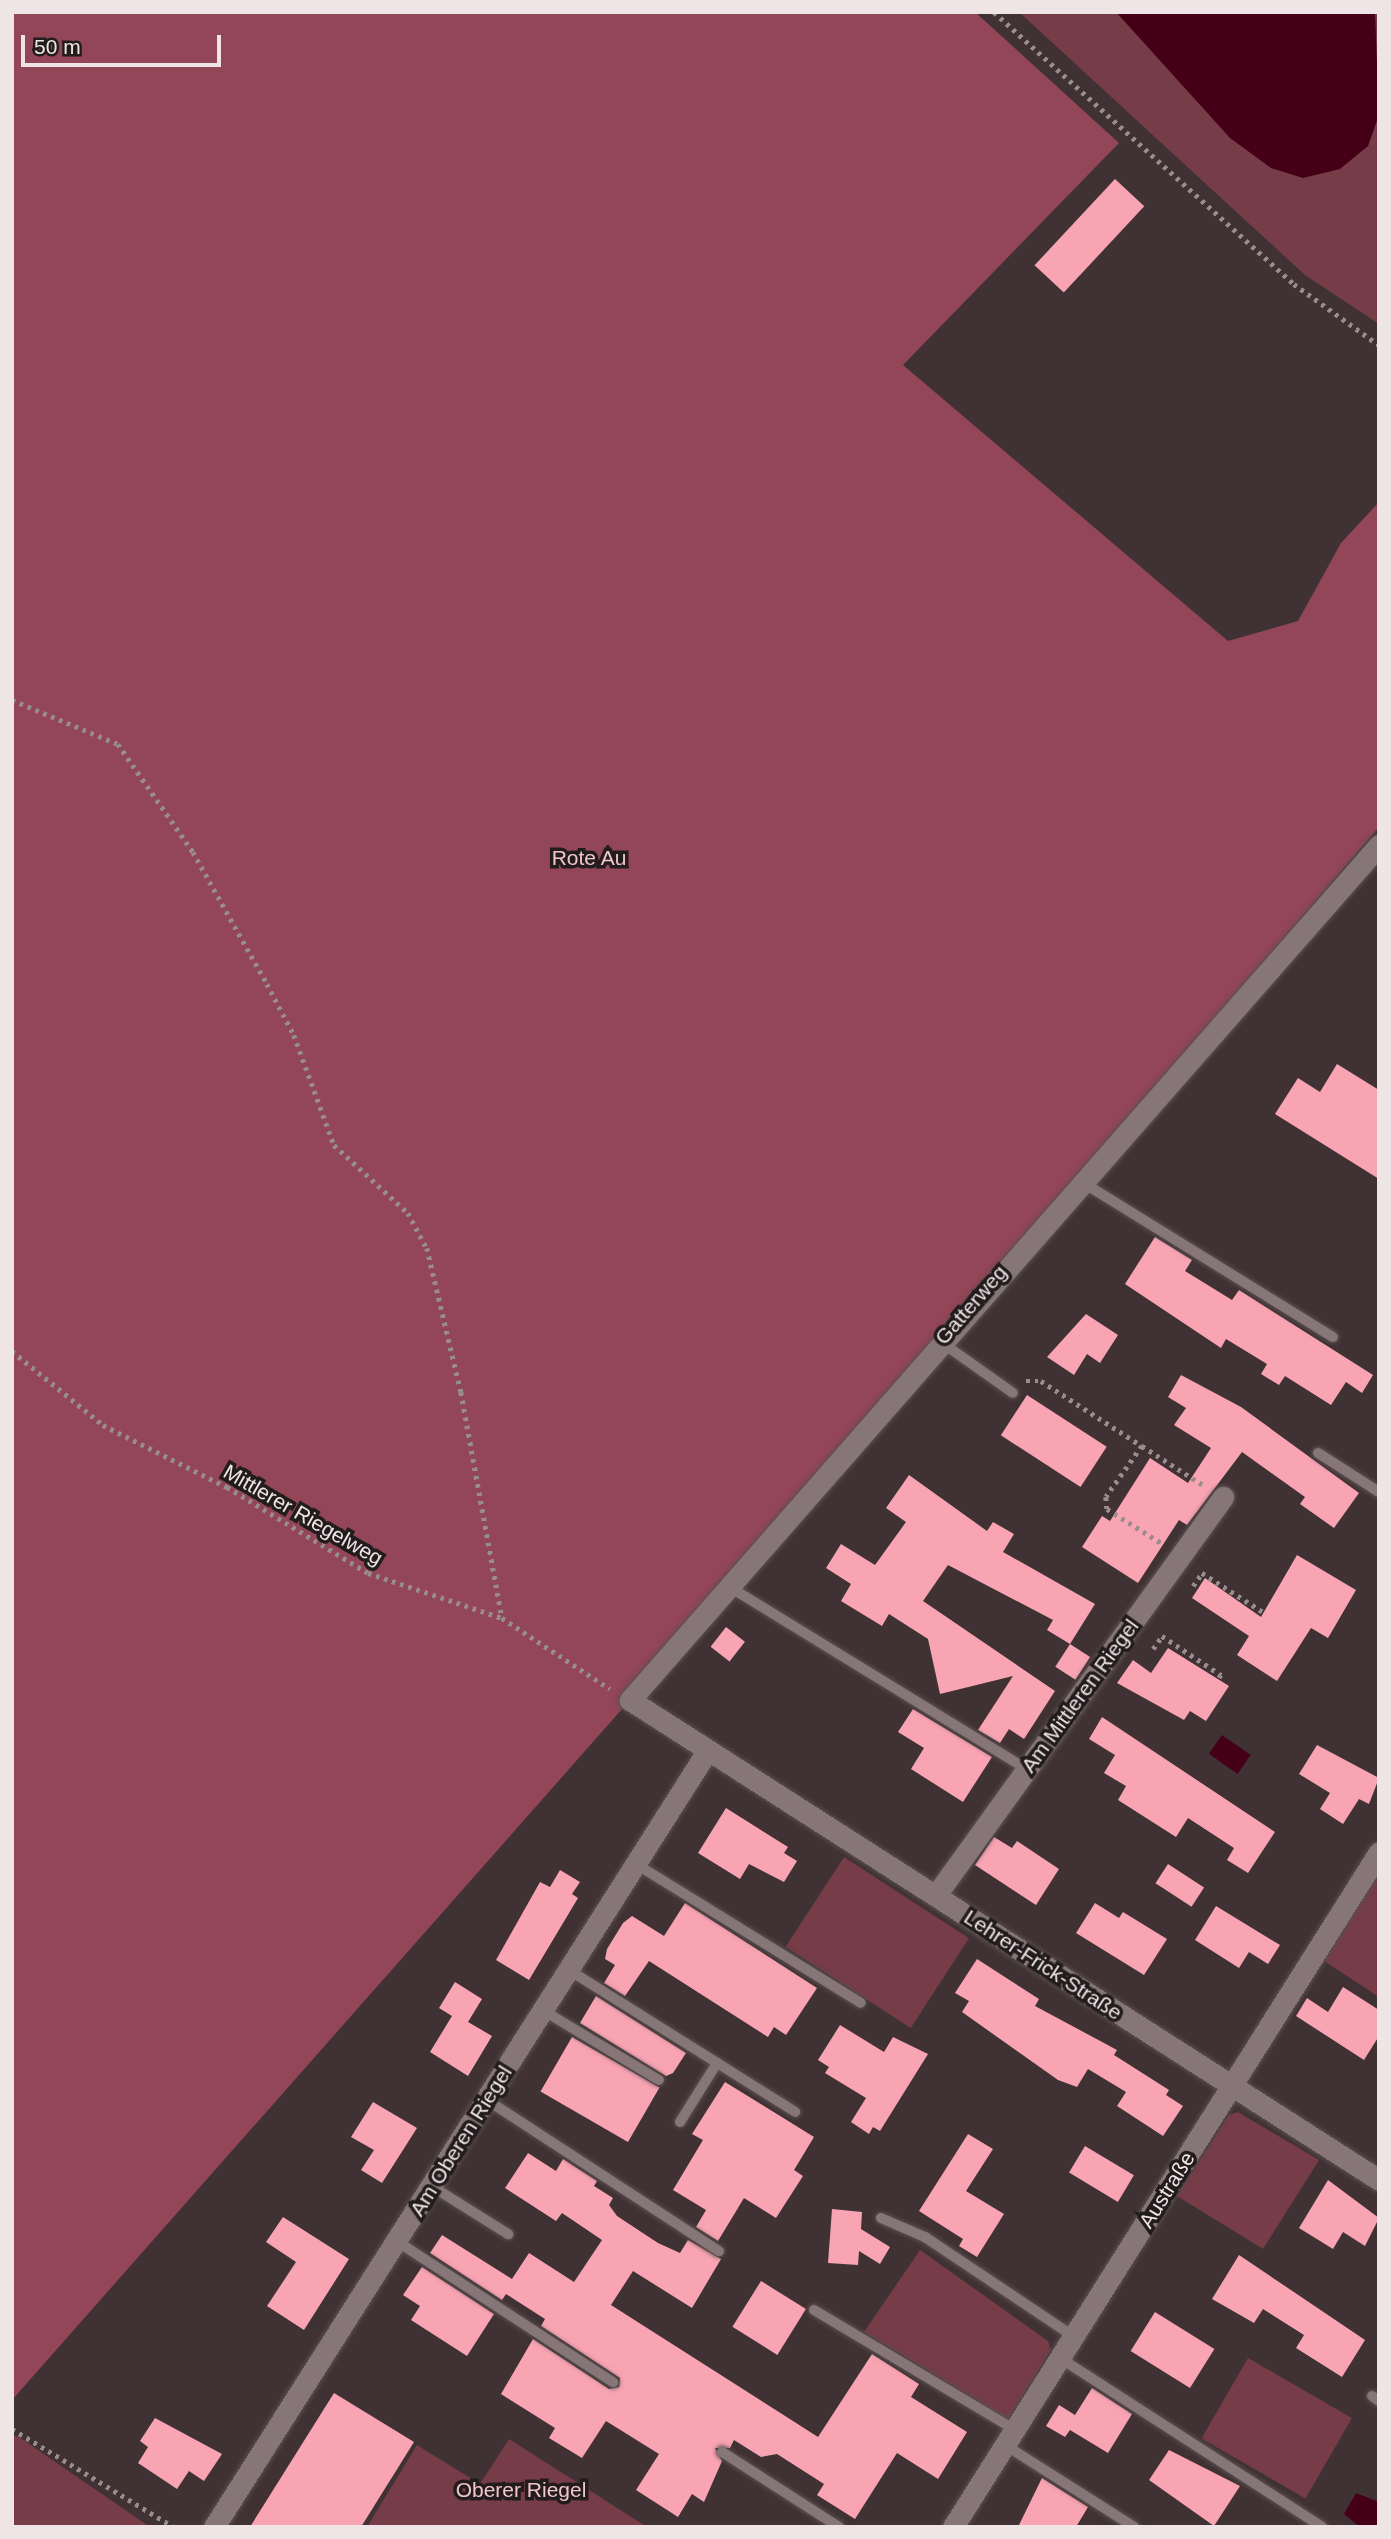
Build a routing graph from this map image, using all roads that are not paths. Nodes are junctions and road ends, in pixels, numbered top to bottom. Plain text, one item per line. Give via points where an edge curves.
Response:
1 (1379, 845) edge
2 (1081, 1181) junction
3 (1333, 1336) dead end
4 (939, 1341) junction
5 (1013, 1393) road end
6 (1318, 1453) dead end
7 (1379, 1492) edge
8 (1223, 1497) road end
9 (728, 1586) junction
10 (706, 1753) junction
11 (1027, 1769) junction
12 (1379, 1852) edge
13 (636, 1864) junction
14 (936, 1895) junction
15 (569, 1970) junction
16 (861, 2003) dead end
17 (544, 2011) junction
18 (717, 2063) junction
19 (659, 2080) dead end
20 (1232, 2087) junction
21 (487, 2100) junction
22 (795, 2112) dead end
23 (680, 2122) dead end
24 (1379, 2180) edge
25 (433, 2187) junction
26 (881, 2218) dead end
27 (508, 2234) dead end
28 (398, 2242) junction
29 (719, 2251) dead end
30 (814, 2310) dead end
31 (1073, 2336) junction
32 (1060, 2357) junction
33 (613, 2382) dead end
34 (1010, 2437) junction
35 (722, 2452) dead end
36 (956, 2526) edge
37 (214, 2527) edge
38 (839, 2527) edge
39 (1134, 2527) edge
40 (1322, 2527) edge

1 - 2 street, Gatterweg
2 - 3 lane
2 - 4 street, Gatterweg
4 - 5 lane
4 - 9 street, Gatterweg
6 - 7 lane
8 - 11 street, Am Mittleren Riegel
9 - 10 street, Gatterweg via 630,1700
9 - 11 lane
10 - 13 street, Am Oberen Riegel
10 - 14 street, Lehrer-Frick-Straße
11 - 14 street, Am Mittleren Riegel
12 - 20 street, Austraße
13 - 15 street, Am Oberen Riegel
13 - 16 lane
14 - 20 street, Lehrer-Frick-Straße
15 - 17 street, Am Oberen Riegel
15 - 18 lane
17 - 19 lane
17 - 21 street, Am Oberen Riegel
18 - 22 lane
18 - 23 lane
20 - 24 street, Lehrer-Frick-Straße
20 - 31 street, Austraße
21 - 25 street, Am Oberen Riegel
21 - 29 lane
25 - 27 lane
25 - 28 street, Am Oberen Riegel
26 - 31 lane via 925,2237
28 - 33 lane
28 - 37 street, Am Oberen Riegel
30 - 34 lane
31 - 32 street, Austraße
32 - 34 street, Austraße
32 - 40 lane
34 - 36 street, Austraße
34 - 39 lane
35 - 38 lane

